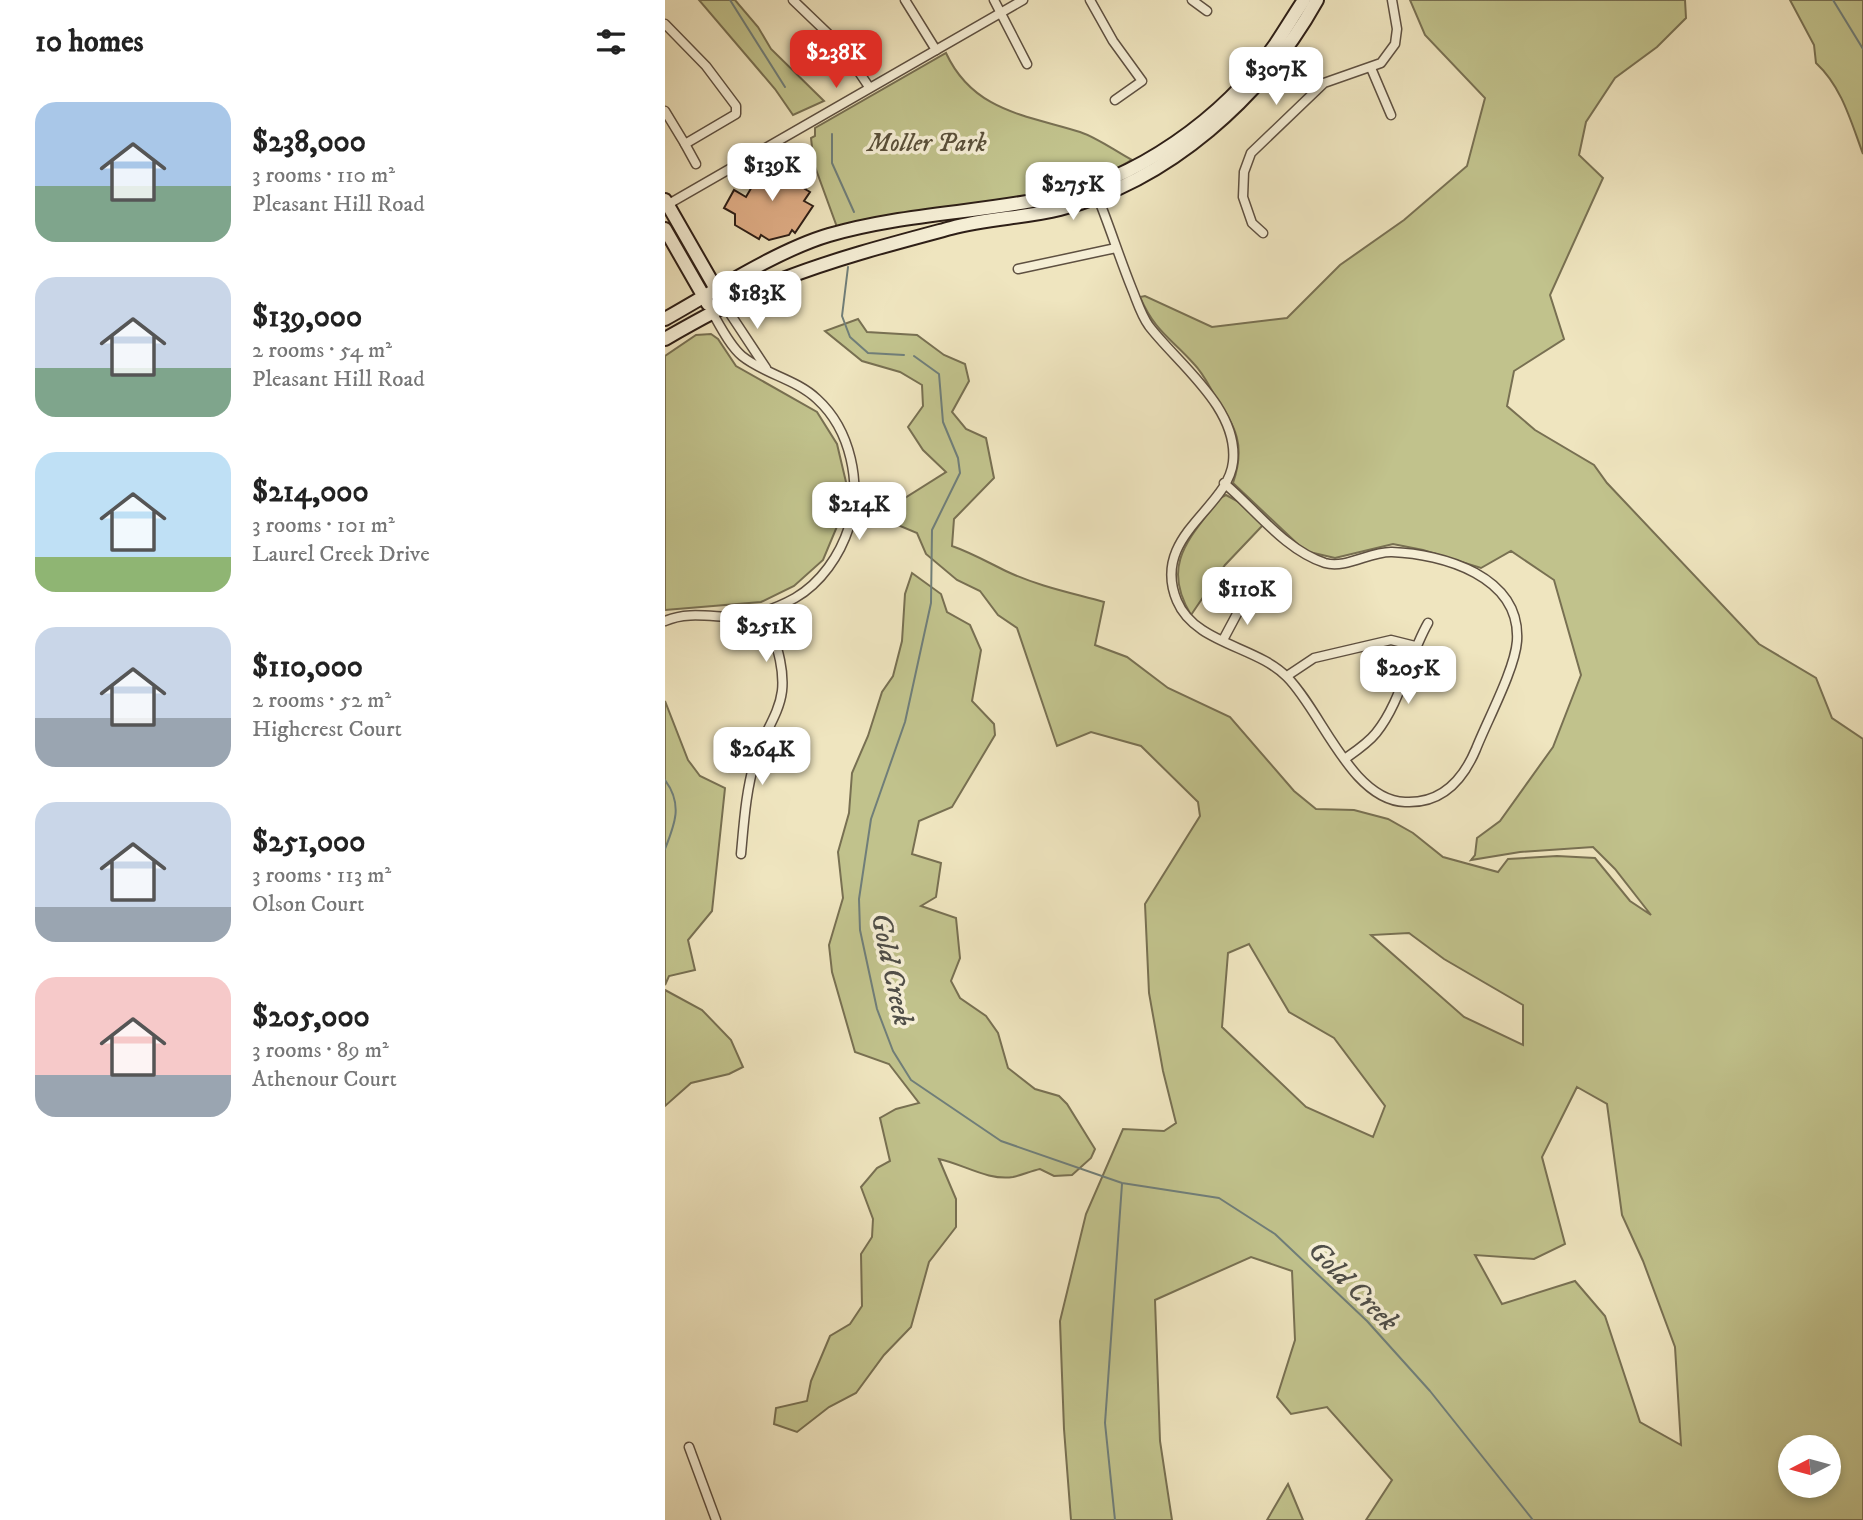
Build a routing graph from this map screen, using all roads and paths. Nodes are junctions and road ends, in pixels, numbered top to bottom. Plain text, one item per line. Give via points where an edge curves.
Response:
1 (793, 0) edge
2 (905, 0) edge
3 (994, 0) edge
4 (1023, 0) edge
5 (1090, 0) edge
6 (1192, 0) edge
7 (1304, 0) edge
8 (1317, 0) edge
9 (1392, 0) edge
10 (1207, 11) dead end
11 (1001, 12) junction
12 (665, 24) edge
13 (936, 50) junction
14 (1027, 64) dead end
15 (1371, 68) junction
16 (869, 86) junction
17 (1115, 100) dead end
18 (665, 111) edge
19 (1391, 115) dead end
20 (684, 144) junction
21 (696, 164) dead end
22 (1096, 191) junction
23 (666, 203) edge
24 (665, 229) edge
25 (1263, 233) dead end
26 (1116, 248) junction
27 (1018, 269) dead end
28 (717, 290) junction
29 (704, 297) junction
30 (725, 306) junction
31 (712, 312) junction
32 (665, 319) edge
33 (665, 339) edge
34 (768, 371) junction
35 (1224, 483) junction
36 (1255, 600) dead end
37 (766, 611) junction
38 (665, 621) edge
39 (1428, 623) dead end
40 (1223, 640) junction
41 (1415, 646) junction
42 (1287, 676) junction
43 (1346, 758) junction
44 (741, 854) dead end
45 (689, 1447) dead end
46 (716, 1520) edge

1 - 16 street via 843,48
2 - 13 street
3 - 11 street
4 - 11 street
5 - 17 street via 1142,81
6 - 10 street
7 - 22 main road via 1274,47 1206,118
8 - 22 main road via 1264,77 1214,126 1174,157
9 - 15 street via 1395,44 1381,63
11 - 13 street
11 - 14 street
12 - 20 street via 706,65 736,106 736,114
13 - 16 street
15 - 19 street
15 - 25 street via 1349,72 1318,87 1251,153 1243,197 1252,223
16 - 23 street
18 - 20 street
20 - 21 street
22 - 26 street
22 - 28 main road via 828,235
22 - 30 main road via 1058,209 941,231 785,279
23 - 28 main road
24 - 29 main road
26 - 27 street
26 - 35 street via 1146,321 1198,380 1232,437 1233,464
28 - 29 main road
28 - 30 main road
29 - 31 main road
29 - 32 main road
30 - 31 main road
30 - 34 street
31 - 33 main road
31 - 34 street via 741,356
34 - 37 street via 816,398 832,418 849,451 856,496 845,540 832,563 796,597
35 - 40 street via 1185,535 1172,572 1176,599 1186,616
35 - 43 street via 1299,552 1330,565 1387,552 1441,561 1488,578 1514,614 1517,641 1510,666 1466,772 1453,787 1433,799 1393,802 1369,788
36 - 40 street via 1239,610
37 - 38 street via 731,617 690,615
37 - 44 street via 782,671 782,692 747,787
39 - 41 street
40 - 42 street
41 - 42 street via 1391,640 1314,658
41 - 43 street via 1393,705 1375,734
42 - 43 street
45 - 46 street

